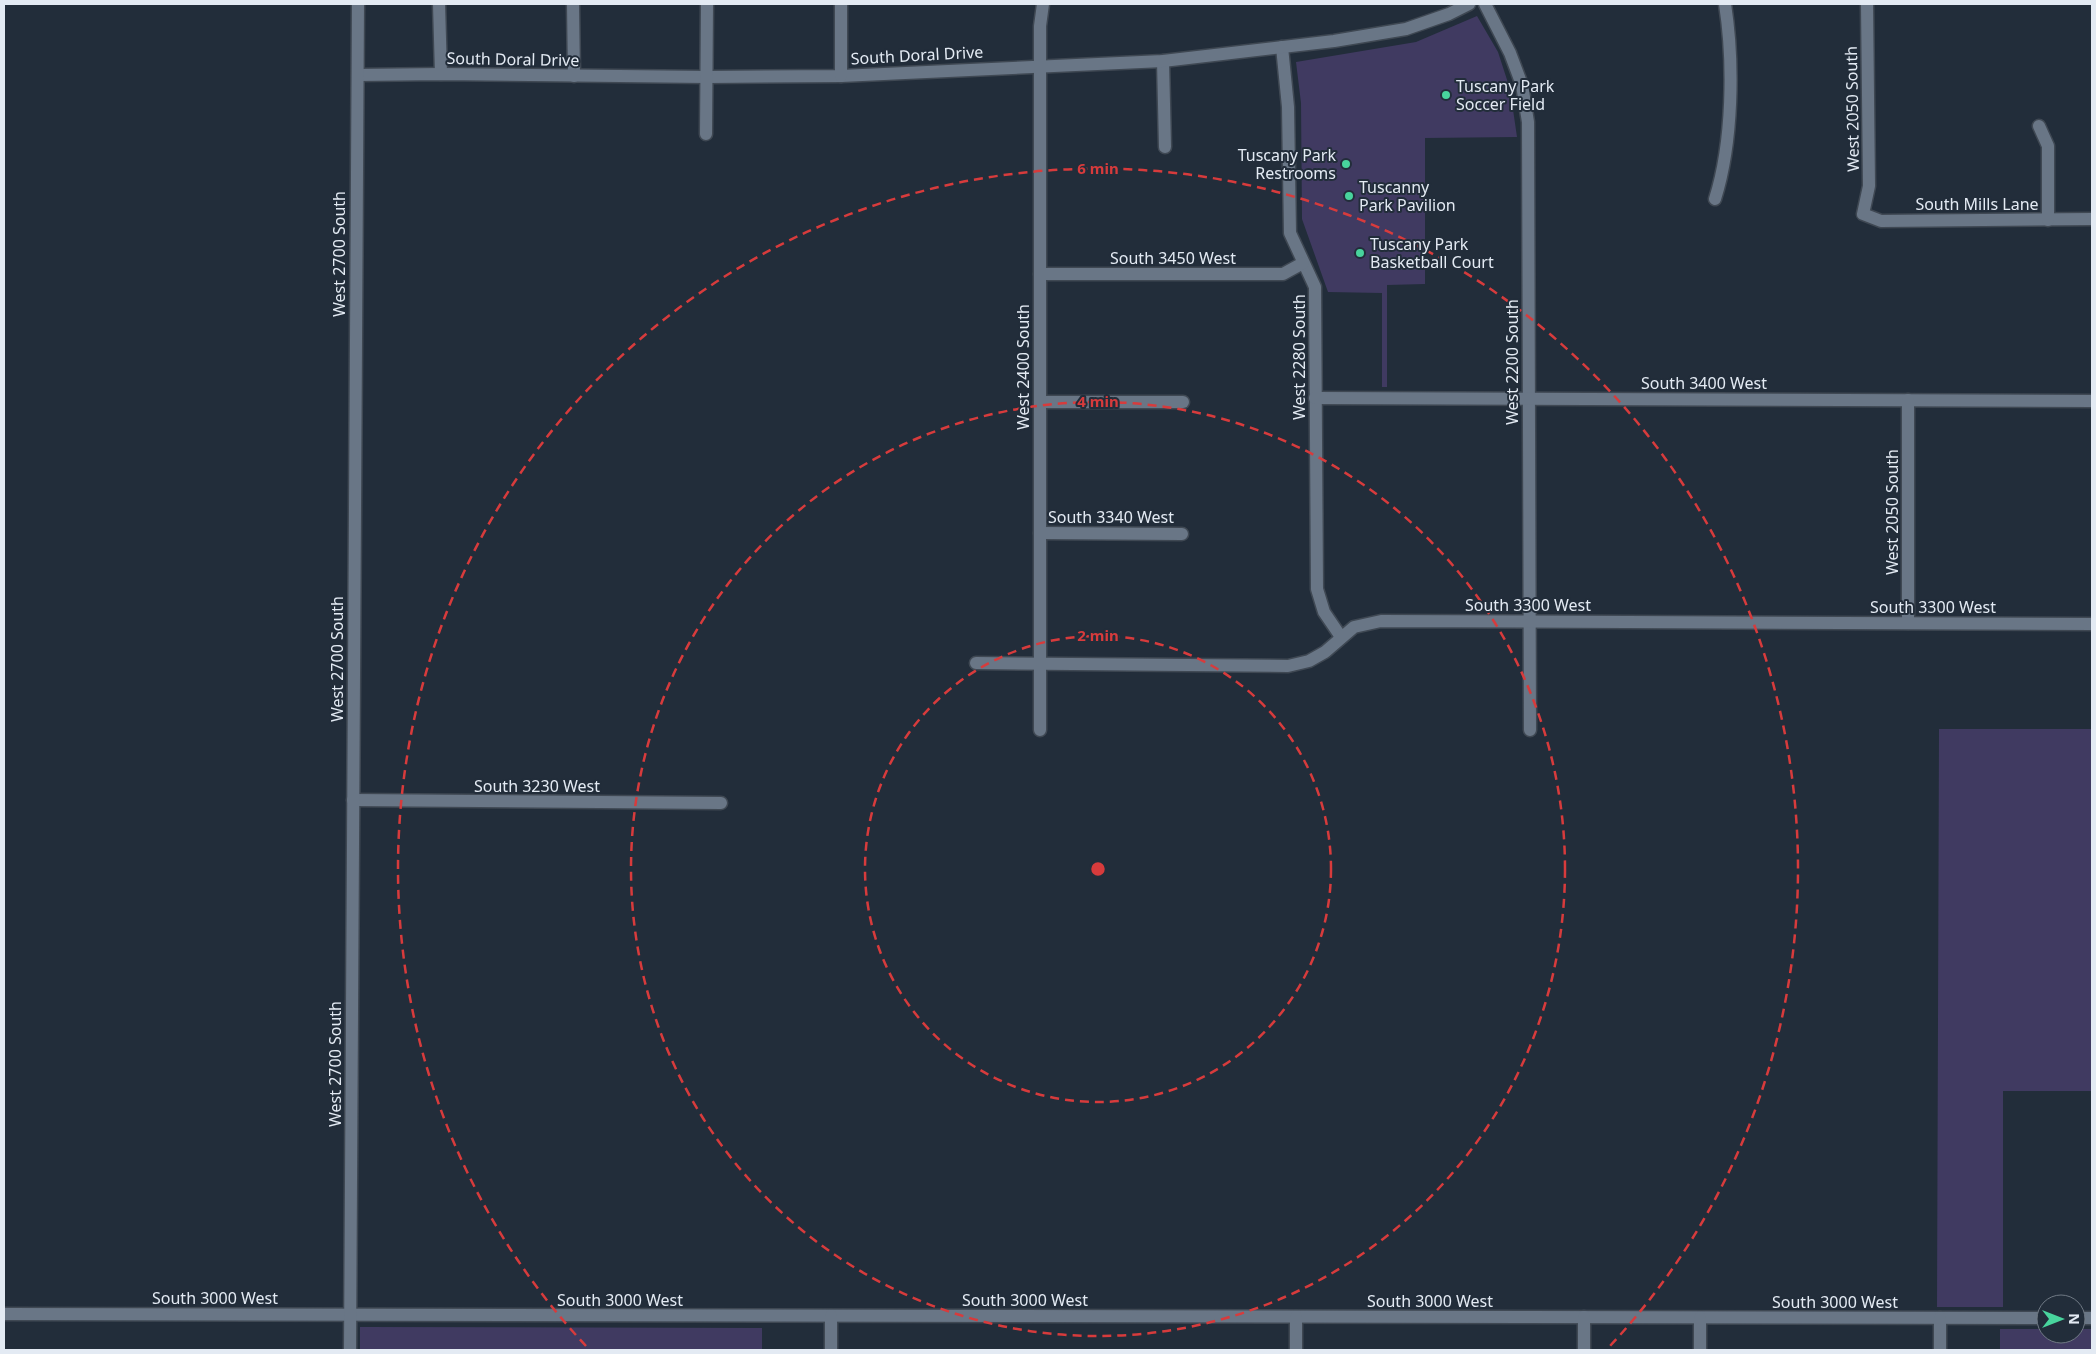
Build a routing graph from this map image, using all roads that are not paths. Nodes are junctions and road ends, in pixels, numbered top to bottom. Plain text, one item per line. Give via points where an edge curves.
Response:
1 (358, 4) edge
2 (440, 4) edge
3 (573, 4) edge
4 (708, 4) edge
5 (841, 4) edge
6 (1043, 4) edge
7 (1469, 4) edge
8 (1486, 4) edge
9 (1725, 4) edge
10 (1867, 4) edge
11 (1282, 47) junction
12 (1163, 61) junction
13 (1040, 66) junction
14 (441, 74) junction
15 (358, 75) junction
16 (574, 76) junction
17 (841, 76) junction
18 (707, 77) junction
19 (2039, 126) dead end
20 (706, 134) dead end
21 (1165, 147) dead end
22 (1715, 198) dead end
23 (1863, 214) joint
24 (2092, 219) edge
25 (2048, 220) junction
26 (1303, 263) junction
27 (1040, 274) junction
28 (1316, 398) junction
29 (1528, 399) junction
30 (1908, 400) junction
31 (2092, 400) edge
32 (1040, 402) junction
33 (1182, 402) dead end
34 (1040, 533) junction
35 (1182, 534) dead end
36 (1529, 622) junction
37 (1908, 624) junction
38 (2092, 624) edge
39 (1341, 637) junction
40 (976, 663) dead end
41 (1040, 664) junction
42 (1040, 730) dead end
43 (1530, 730) dead end
44 (353, 800) junction
45 (721, 803) dead end
46 (4, 1314) edge
47 (350, 1315) junction
48 (830, 1316) junction
49 (1296, 1317) junction
50 (1584, 1317) junction
51 (1700, 1318) junction
52 (1940, 1318) junction
53 (2036, 1318) edge
54 (350, 1350) edge
55 (831, 1350) edge
56 (1296, 1350) edge
57 (1584, 1350) edge
58 (1700, 1350) edge
59 (1940, 1350) edge

1 - 15 street, West 2700 South
2 - 14 street
3 - 16 street
4 - 18 street
5 - 17 street
6 - 13 street, West 2400 South
7 - 11 street, South Doral Drive via 1406,29
8 - 29 street, West 2200 South via 1522,85 1528,122
9 - 22 street via 1729,87 1727,136
10 - 23 street, West 2050 South via 1869,186
11 - 12 street, South Doral Drive
11 - 26 street, West 2280 South via 1288,107 1290,233
12 - 13 street, South Doral Drive
12 - 21 street
13 - 17 street, South Doral Drive
13 - 27 street, West 2400 South
14 - 15 street, South Doral Drive
14 - 16 street, South Doral Drive
15 - 44 street, West 2700 South
16 - 18 street, South Doral Drive
17 - 18 street, South Doral Drive
18 - 20 street
19 - 25 street via 2048,146
23 - 25 street, South Mills Lane via 1881,221
24 - 25 street, South Mills Lane
26 - 27 street, South 3450 West via 1283,274
26 - 28 street, West 2280 South via 1315,287
27 - 32 street, West 2400 South
28 - 29 street, South 3400 West
28 - 39 street, West 2280 South via 1317,589 1324,612
29 - 30 street, South 3400 West
29 - 36 street, West 2200 South
30 - 31 street, South 3400 West
30 - 37 street, West 2050 South
32 - 33 street
32 - 34 street, West 2400 South
34 - 35 street, South 3340 West
34 - 41 street, West 2400 South
36 - 37 street, South 3300 West
36 - 39 street, South 3300 West via 1381,621 1354,627
36 - 43 street, West 2200 South
37 - 38 street, South 3300 West
39 - 41 street, South 3300 West via 1309,661 1288,666
40 - 41 street, South 3300 West
41 - 42 street, West 2400 South
44 - 45 street, South 3230 West
44 - 47 street, West 2700 South
46 - 47 street, South 3000 West
47 - 48 street, South 3000 West
47 - 54 street, West 2700 South
48 - 49 street, South 3000 West
48 - 55 street
49 - 50 street, South 3000 West
49 - 56 street
50 - 51 street, South 3000 West
50 - 57 street
51 - 52 street, South 3000 West
51 - 58 street
52 - 53 street, South 3000 West
52 - 59 street

